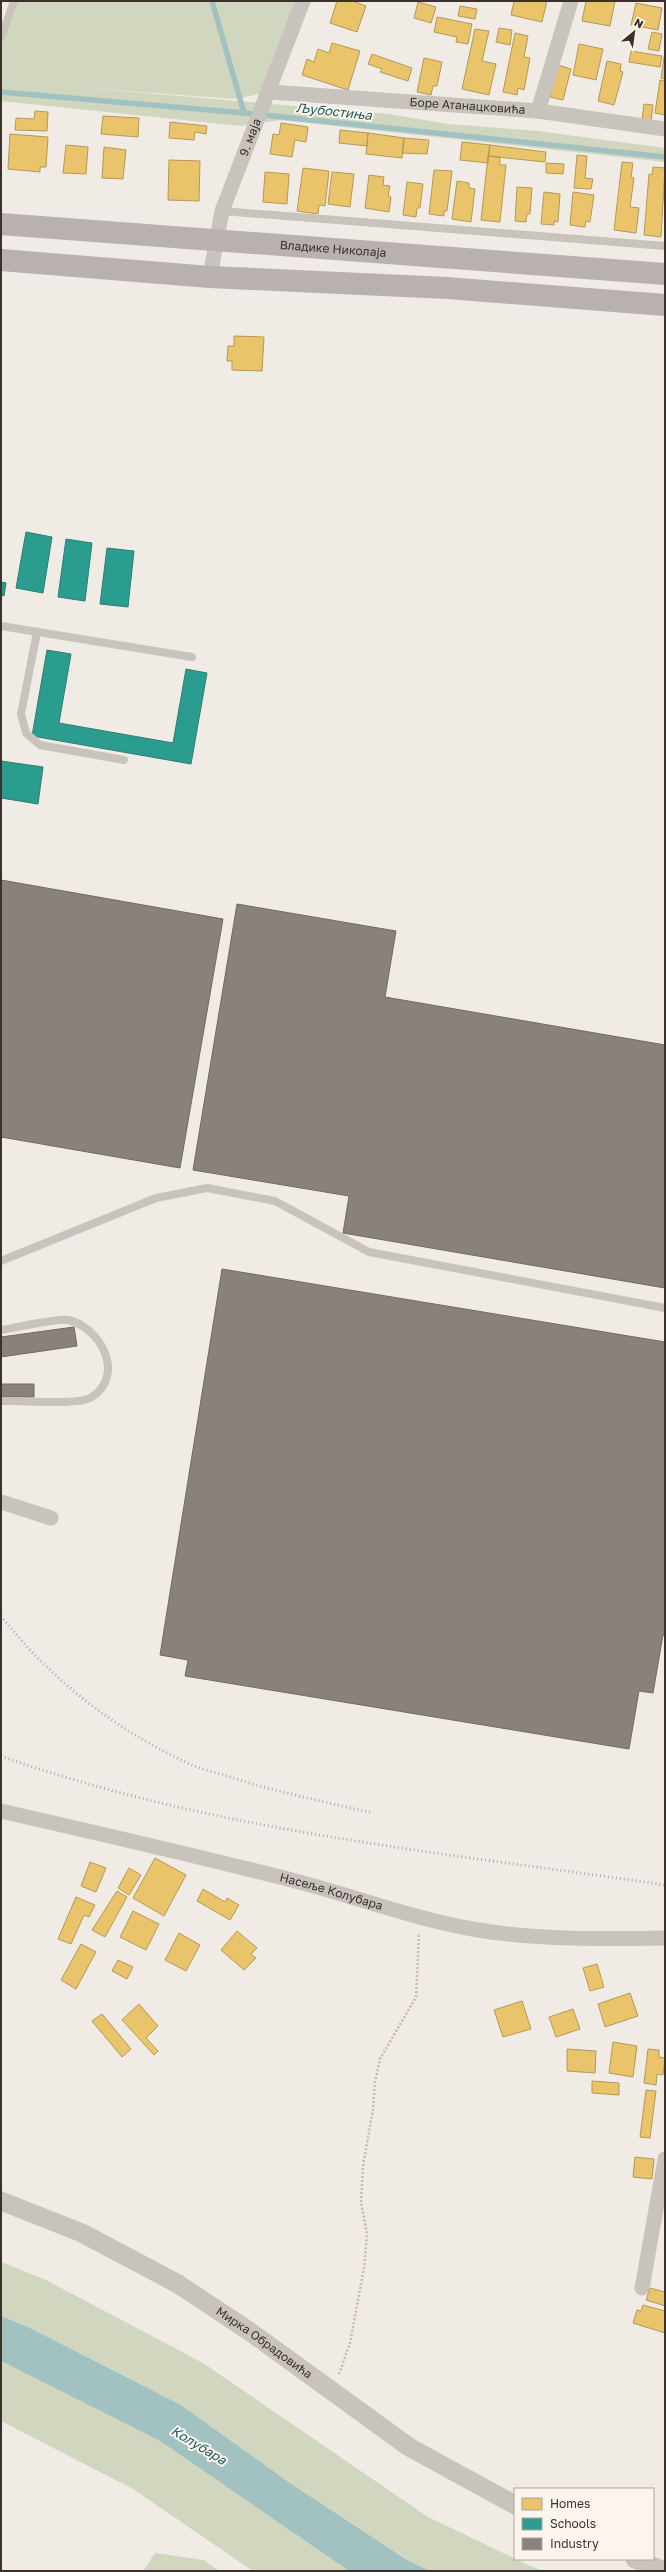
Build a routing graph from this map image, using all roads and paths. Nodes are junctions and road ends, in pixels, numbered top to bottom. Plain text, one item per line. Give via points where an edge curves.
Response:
1 (14, 1) edge
2 (303, 1) edge
3 (571, 1) edge
4 (1, 38) edge
5 (270, 92) junction
6 (538, 111) junction
7 (665, 129) edge
8 (222, 211) junction
9 (1, 224) edge
10 (215, 239) junction
11 (665, 246) edge
12 (1, 260) edge
13 (665, 274) edge
14 (210, 276) junction
15 (665, 305) edge
16 (1, 626) edge
17 (37, 632) junction
18 (192, 657) dead end
19 (124, 760) dead end
20 (1, 1261) edge
21 (665, 1308) edge
22 (1, 1330) edge
23 (1, 1401) edge
24 (1, 1502) edge
25 (51, 1518) dead end
26 (1, 1811) edge
27 (419, 1918) junction
28 (665, 1938) edge
29 (665, 2159) edge
30 (1, 2201) edge
31 (642, 2288) dead end
32 (333, 2390) junction
33 (514, 2504) edge
34 (637, 2560) edge
35 (664, 2571) edge

1 - 4 lane
2 - 5 street, 9. маја
3 - 6 street
5 - 6 street, Боре Атанацковића
5 - 8 street, 9. маја
6 - 7 street, Боре Атанацковића
8 - 10 street, 9. маја
8 - 11 lane
9 - 10 main road, Владике Николаја
10 - 13 main road, Владике Николаја
10 - 14 street, 9. маја
12 - 14 main road
14 - 15 main road via 447,288
16 - 17 lane
17 - 18 lane
17 - 19 lane via 21,714 26,733 40,745
20 - 21 lane via 156,1198 207,1188 275,1201 369,1252
22 - 23 lane via 67,1320 88,1330 103,1346 109,1364 105,1381 92,1397 65,1402
24 - 25 street
26 - 27 street, Насеље Колубара via 203,1857 321,1888
27 - 28 street, Насеље Колубара via 479,1930 578,1939
27 - 32 path via 416,1997 380,2059 375,2082 363,2166 361,2202 368,2234 364,2268 350,2343
29 - 31 street
30 - 32 street, Мирка Обрадовића via 82,2233 178,2284
32 - 33 street, Мирка Обрадовића via 409,2447
34 - 35 street

